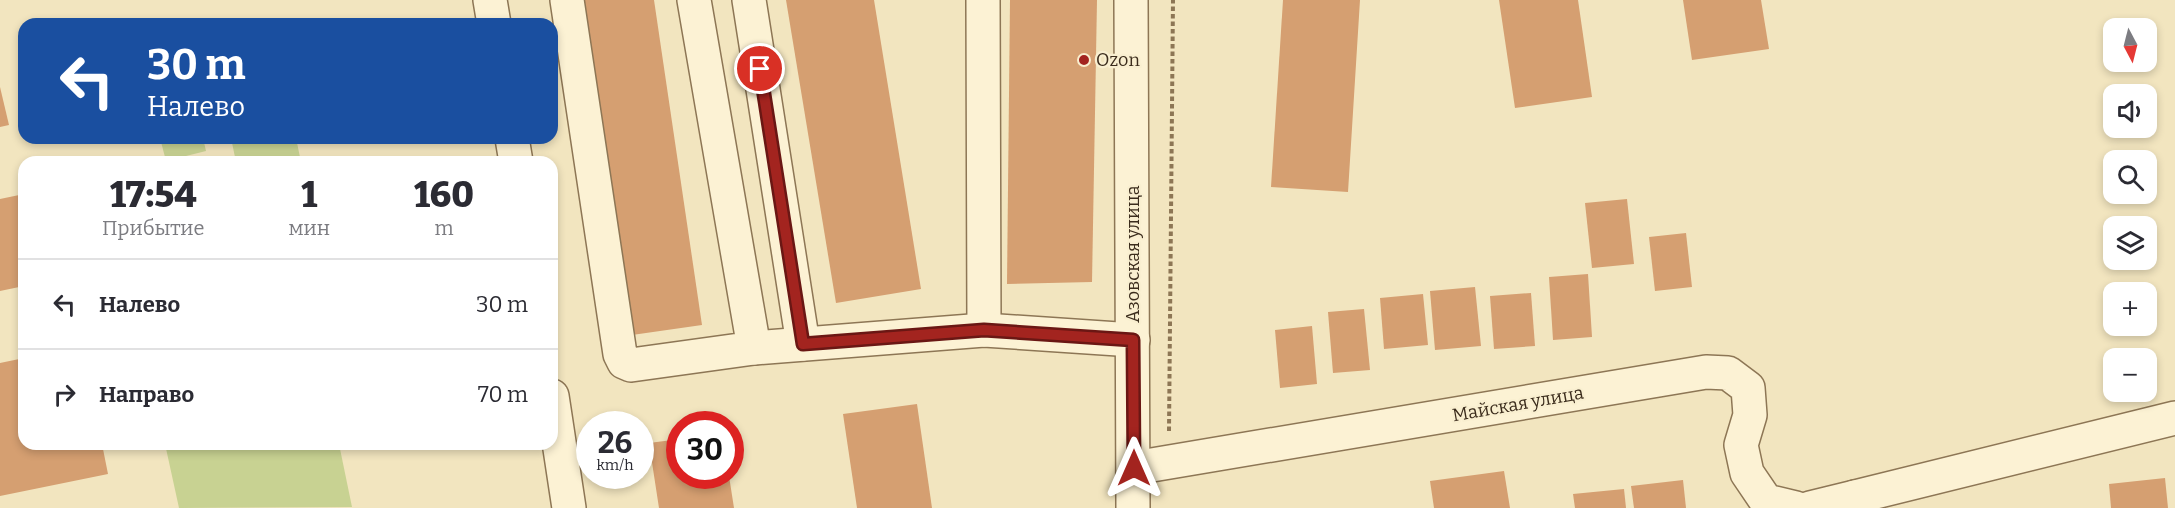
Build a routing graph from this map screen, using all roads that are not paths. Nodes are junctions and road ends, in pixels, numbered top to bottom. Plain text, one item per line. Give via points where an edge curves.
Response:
1 (490, 0) edge
2 (567, 0) edge
3 (694, 0) edge
4 (749, 0) edge
5 (983, 0) edge
6 (1131, 0) edge
7 (493, 18) edge
8 (984, 330) junction
9 (1133, 340) junction
10 (803, 344) junction
11 (754, 348) junction
12 (2175, 418) edge
13 (558, 436) edge
14 (1134, 468) junction
15 (1856, 503) edge
16 (569, 508) edge
17 (1133, 508) edge
18 (1796, 508) edge
19 (1810, 508) edge

1 - 7 street
2 - 11 street via 624,362 631,365
3 - 11 street
4 - 10 street
5 - 8 street
6 - 9 street, Азовская улица
8 - 9 street
8 - 10 street
9 - 14 street, Азовская улица
10 - 11 street
12 - 15 street
13 - 16 street
14 - 17 street, Азовская улица
14 - 18 street, Майская улица via 1706,372 1728,373 1748,388 1750,415 1741,445 1747,473 1766,501
15 - 19 street

